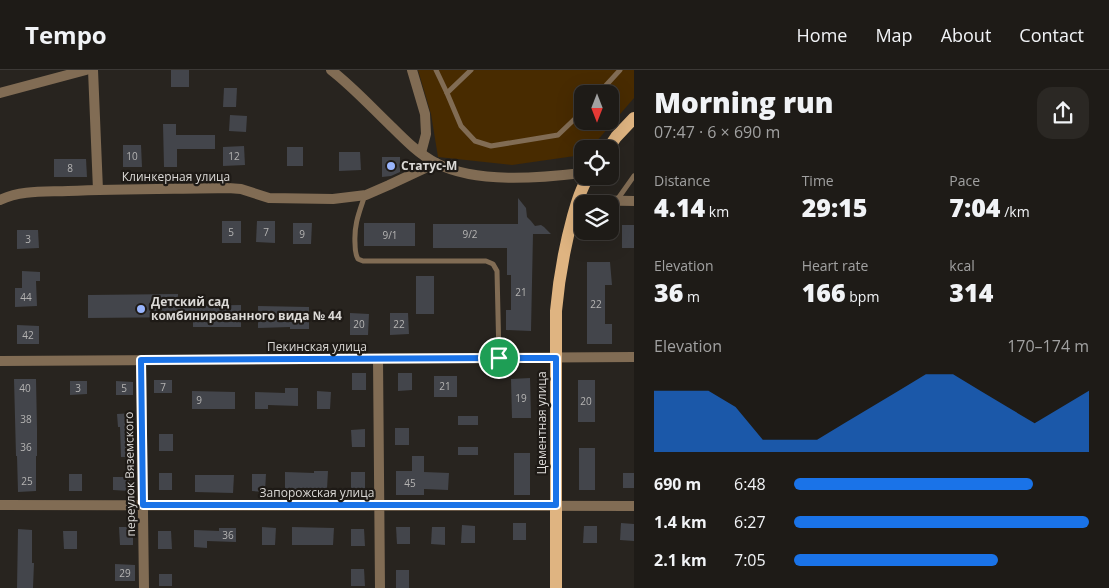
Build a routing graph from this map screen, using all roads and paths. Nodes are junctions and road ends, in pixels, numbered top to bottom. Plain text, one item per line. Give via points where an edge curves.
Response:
1 (86, 70) edge
2 (93, 70) edge
3 (331, 70) edge
4 (412, 70) edge
5 (436, 70) edge
6 (471, 70) edge
7 (620, 70) edge
8 (606, 85) edge
9 (0, 93) edge
10 (447, 93) junction
11 (634, 118) edge
12 (574, 120) edge
13 (614, 140) edge
14 (421, 153) junction
15 (436, 163) junction
16 (574, 174) edge
17 (634, 176) edge
18 (98, 190) junction
19 (366, 195) junction
20 (619, 197) edge
21 (0, 200) edge
22 (619, 201) edge
23 (634, 201) edge
24 (574, 214) edge
25 (634, 357) edge
26 (499, 358) junction
27 (556, 358) junction
28 (378, 359) junction
29 (141, 360) junction
30 (0, 361) edge
31 (0, 505) edge
32 (143, 505) junction
33 (379, 505) junction
34 (556, 505) junction
35 (634, 506) edge
36 (144, 588) edge
37 (380, 588) edge
38 (556, 588) edge

1 - 9 street
2 - 18 street
3 - 14 street
4 - 14 street via 425,114 426,134
5 - 10 lane
6 - 10 lane
7 - 8 lane
10 - 12 lane via 461,126 475,141 492,146 558,135
11 - 13 main road
14 - 15 street
15 - 16 street via 467,174 510,178
15 - 19 street, Клинкерная улица
17 - 20 lane
18 - 19 street, Клинкерная улица via 228,188 268,198 333,199
18 - 21 street, Клинкерная улица via 21,193
19 - 26 lane via 354,231 358,259 486,261 493,264 497,271
22 - 23 street
24 - 27 main road, Цементная улица via 558,278
25 - 27 street, Пекинская улица
26 - 27 street, Пекинская улица
26 - 28 street, Пекинская улица
27 - 34 main road, Цементная улица
28 - 29 street, Пекинская улица
28 - 33 street
29 - 30 street, Пекинская улица
29 - 32 street, переулок Вяземского
31 - 32 street, Запорожская улица
32 - 33 street, Запорожская улица
32 - 36 street, переулок Вяземского
33 - 34 street, Запорожская улица
33 - 37 street
34 - 35 street, Запорожская улица
34 - 38 main road, Цементная улица

